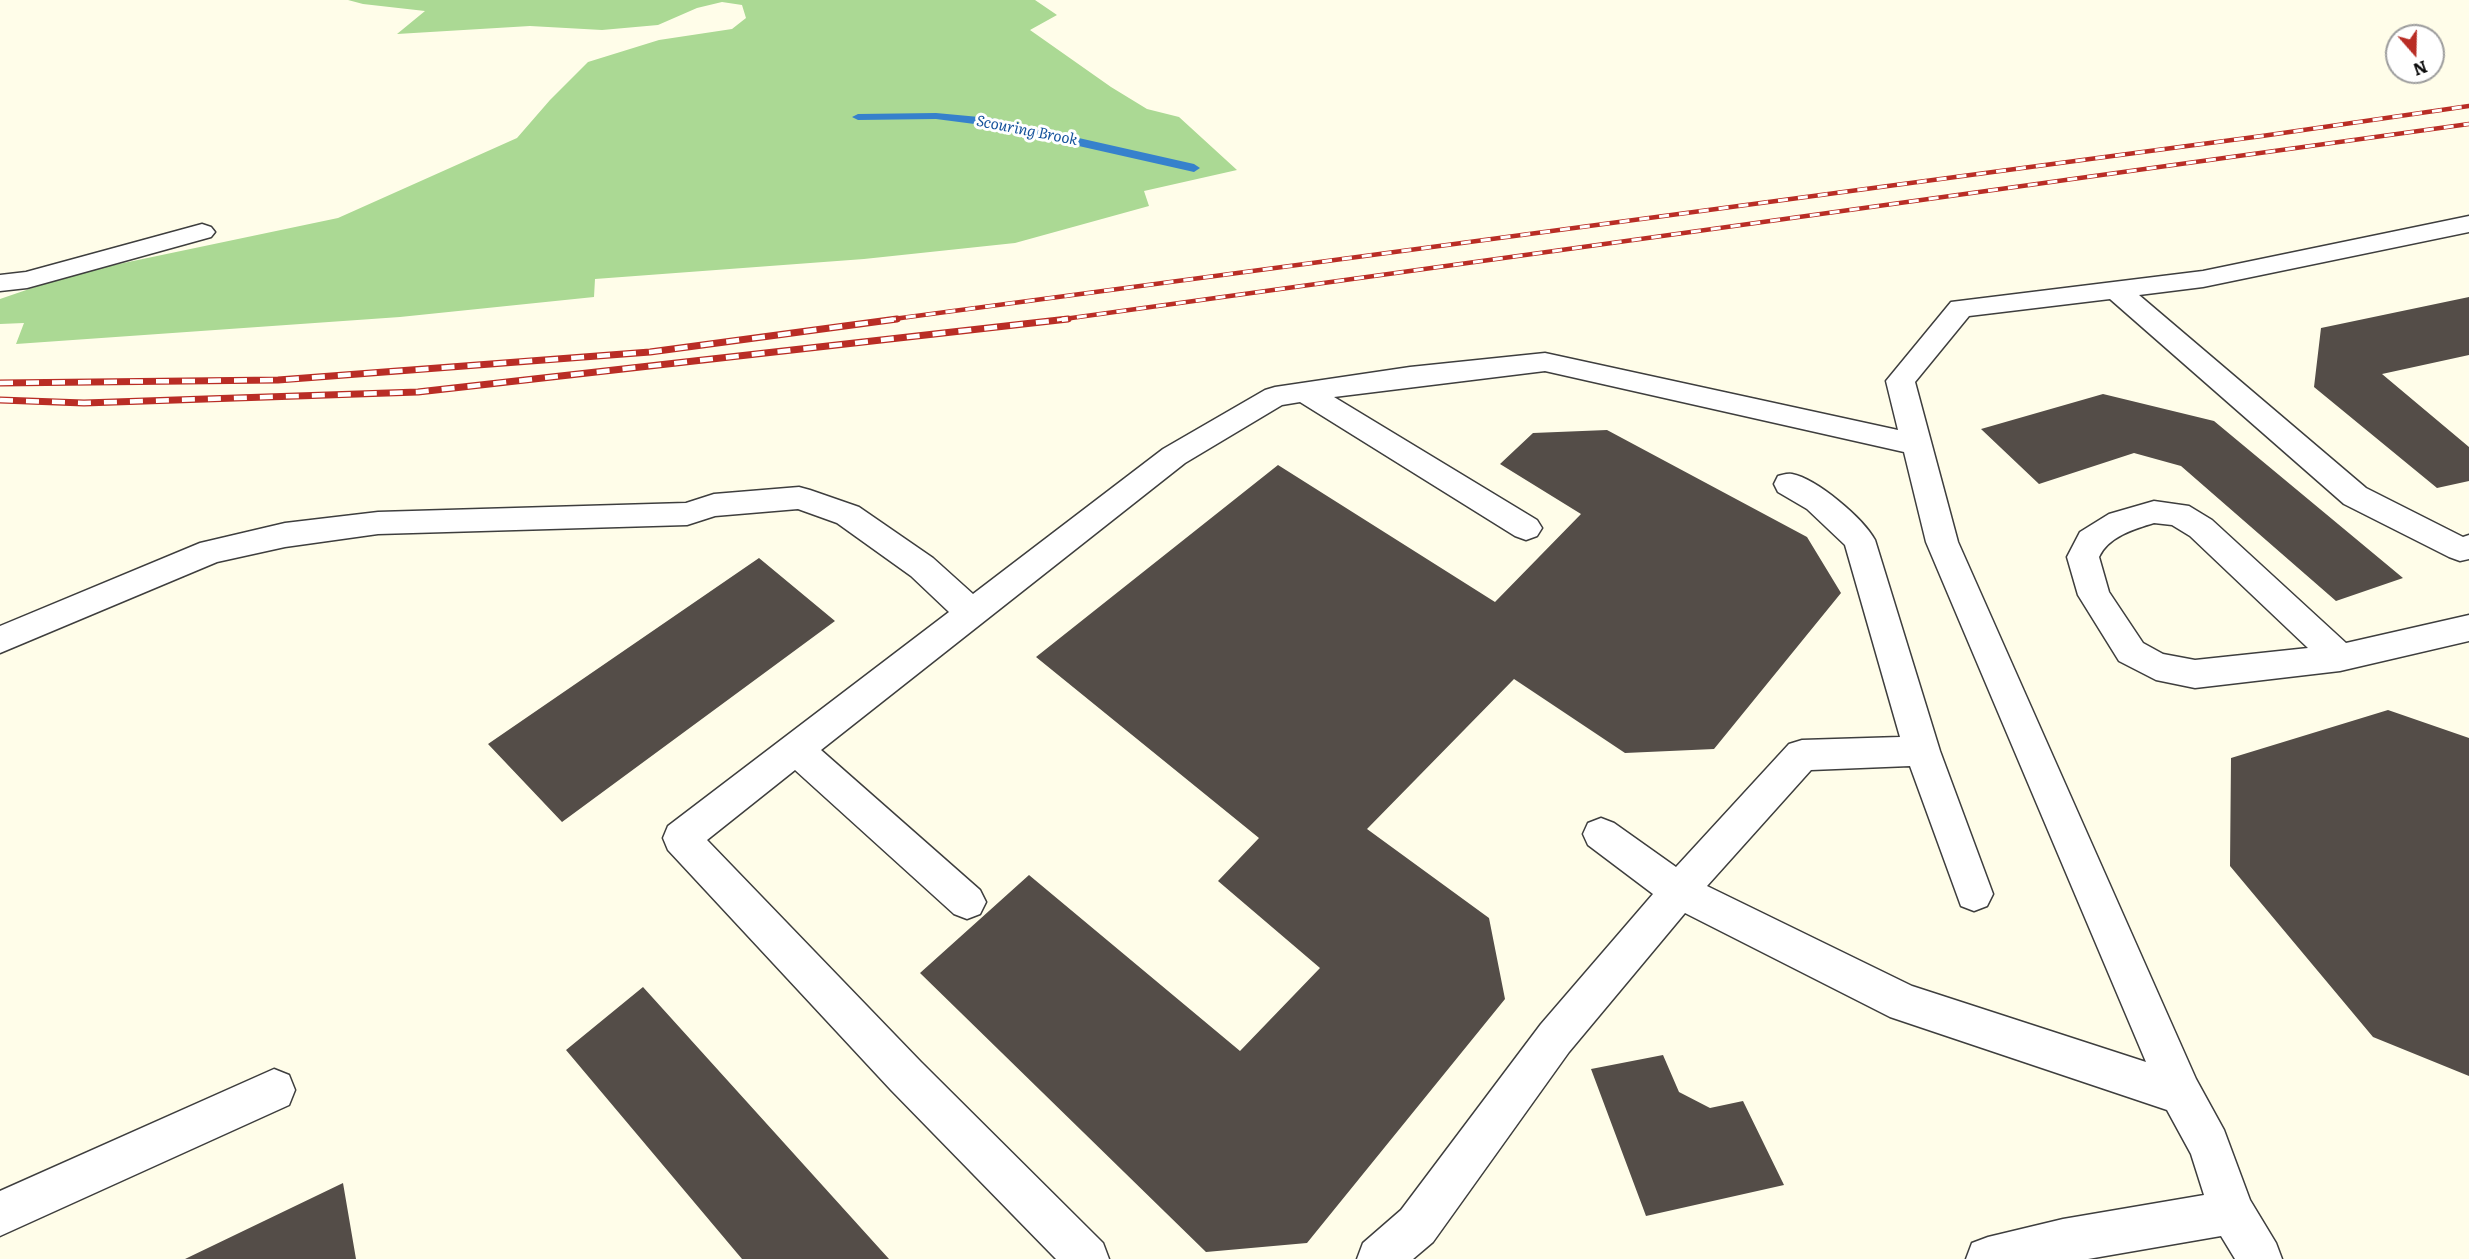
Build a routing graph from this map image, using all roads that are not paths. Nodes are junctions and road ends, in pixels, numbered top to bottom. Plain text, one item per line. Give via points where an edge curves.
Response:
1 (2469, 224) edge
2 (202, 232) dead end
3 (0, 283) edge
4 (2115, 290) junction
5 (1304, 392) junction
6 (1917, 446) junction
7 (1789, 484) dead end
8 (1526, 528) dead end
9 (2435, 536) junction
10 (2469, 547) edge
11 (2469, 569) edge
12 (972, 613) junction
13 (2469, 628) edge
14 (0, 640) edge
15 (2340, 658) junction
16 (796, 749) junction
17 (1922, 752) junction
18 (1601, 834) dead end
19 (1678, 891) junction
20 (1974, 894) dead end
21 (967, 902) dead end
22 (274, 1090) dead end
23 (2181, 1094) junction
24 (2232, 1212) junction
25 (0, 1214) edge
26 (1088, 1259) edge
27 (1379, 1259) edge
28 (1988, 1259) edge
29 (2260, 1259) edge

1 - 4 street via 2203,279
2 - 3 street
4 - 6 street via 1961,308 1900,381
4 - 9 street via 2355,496
5 - 6 street via 1545,362
5 - 8 street
5 - 12 street via 1275,397 1174,456
6 - 23 street via 1942,542
7 - 17 street via 1818,501 1859,540
9 - 10 street via 2460,549
9 - 11 street
12 - 14 street via 922,567 848,514 799,498 714,505 687,514 378,523 285,535 211,551
12 - 16 street
13 - 15 street
15 - 15 street via 2195,674 2156,666 2131,652 2094,595 2083,557 2091,540 2120,522 2154,512 2178,514 2201,528
16 - 21 street
16 - 26 street via 681,838 906,1076
17 - 19 street via 1802,755
17 - 20 street
18 - 19 street
19 - 23 street via 1904,1003
19 - 27 street via 1556,1038 1417,1226
22 - 25 street
23 - 24 street via 2209,1145
24 - 28 street via 2063,1241
24 - 29 street

